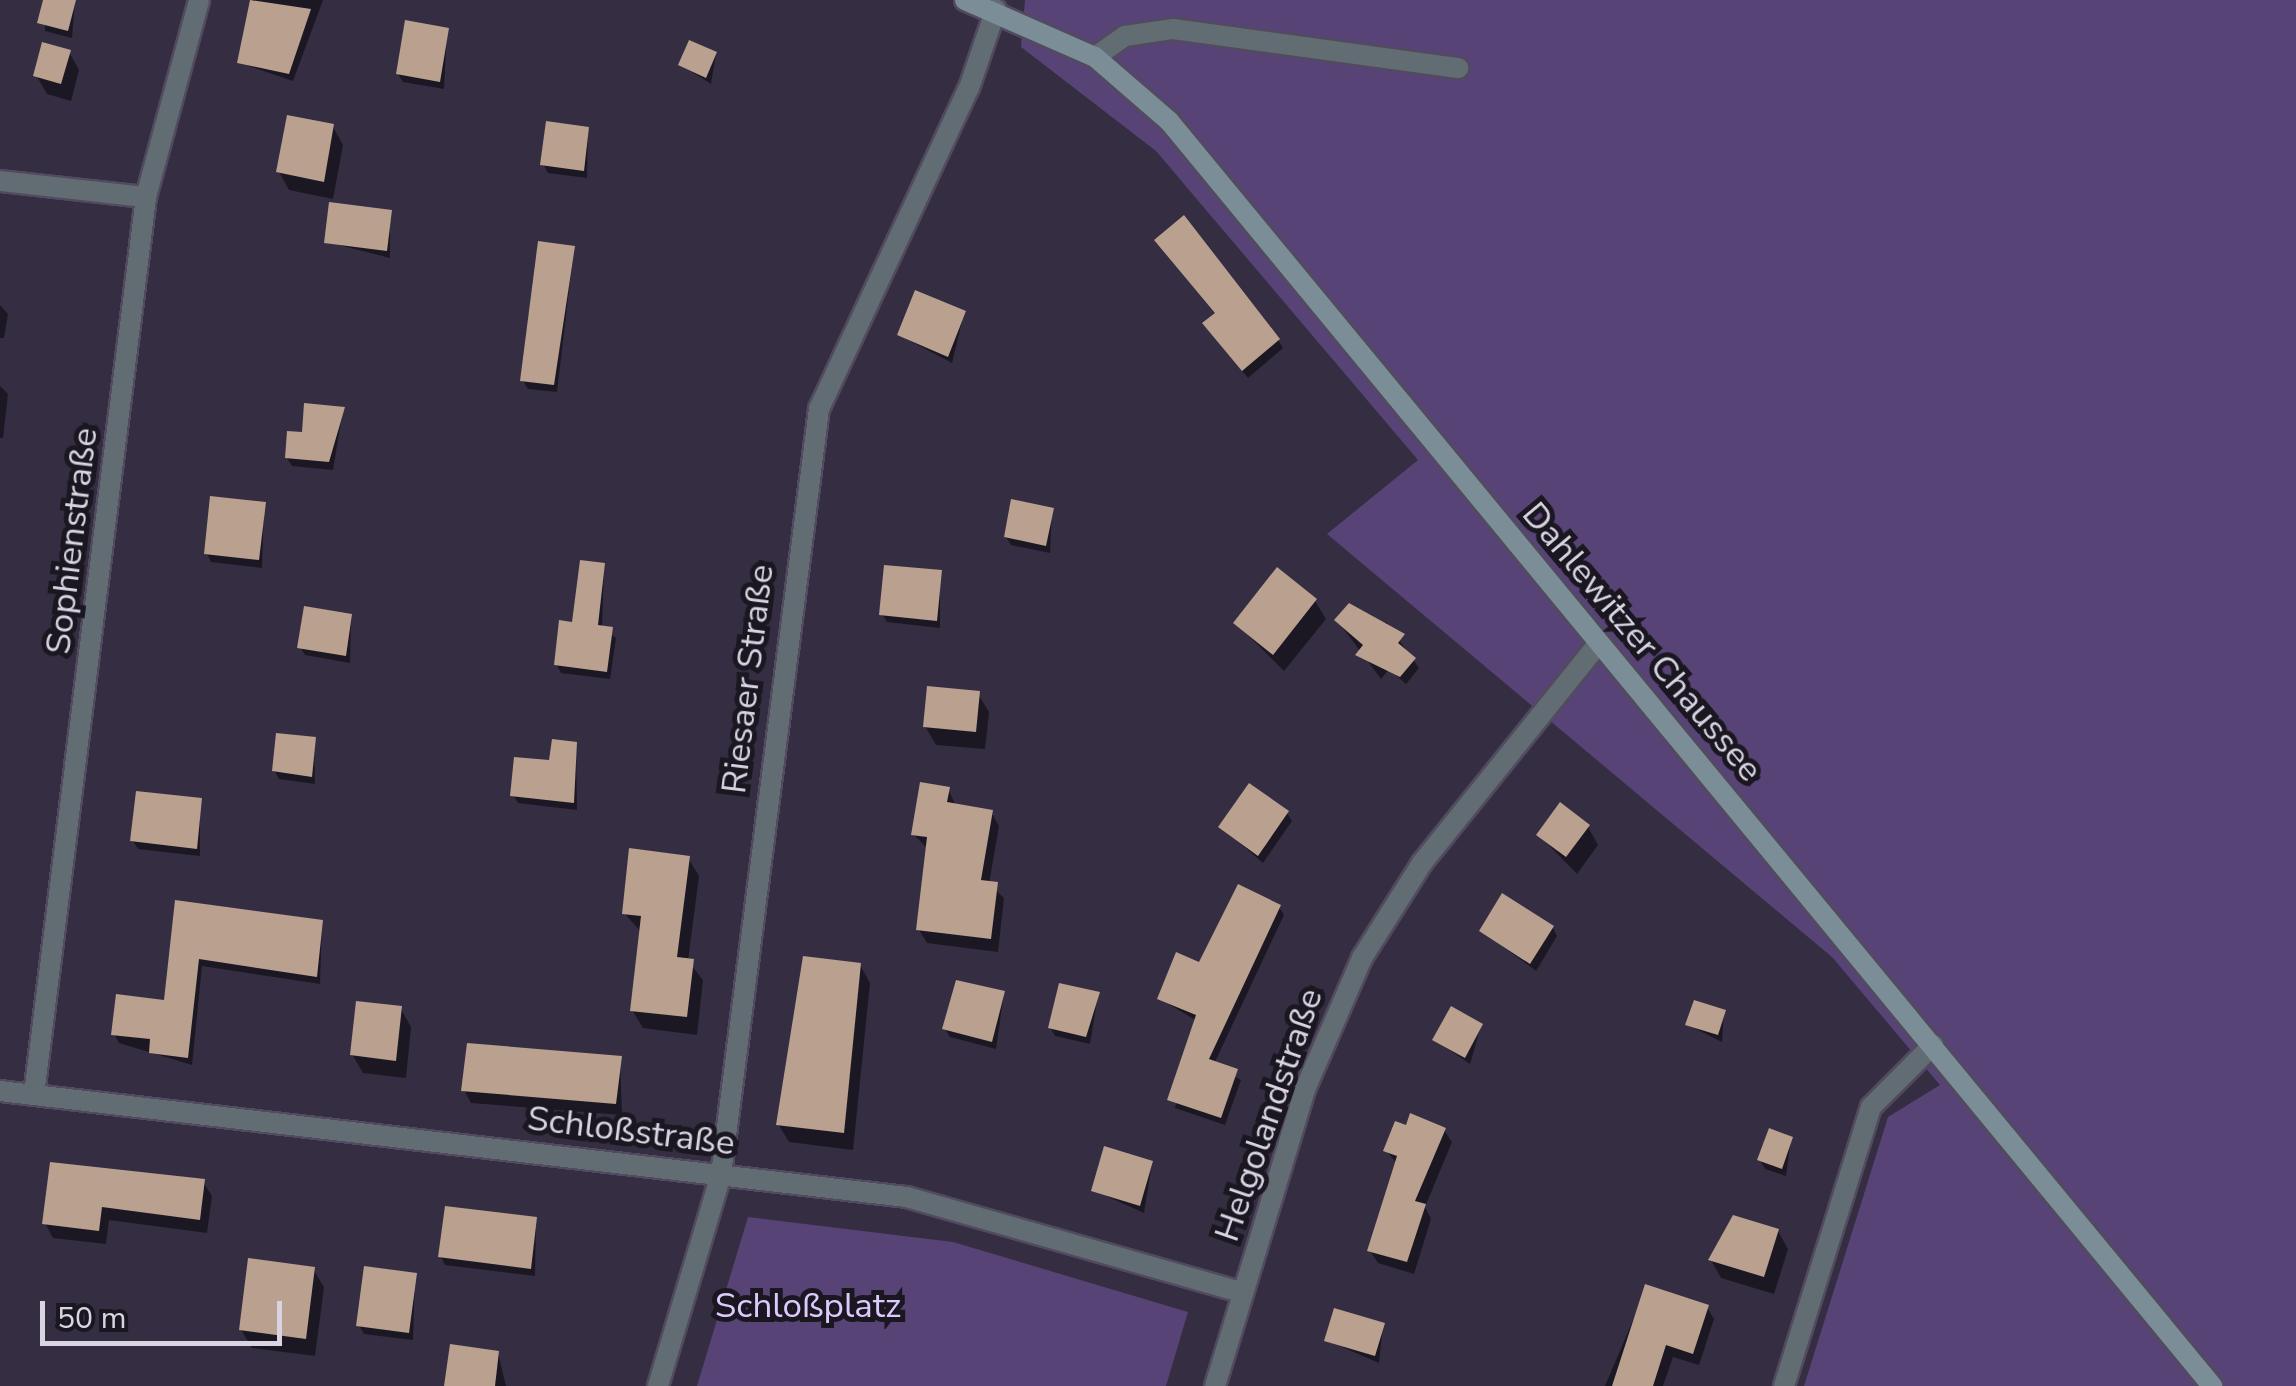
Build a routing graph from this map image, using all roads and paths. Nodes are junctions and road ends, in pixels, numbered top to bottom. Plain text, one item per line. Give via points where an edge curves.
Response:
1 (199, 0) edge
2 (965, 0) edge
3 (996, 9) junction
4 (1095, 57) junction
5 (1458, 68) dead end
6 (0, 181) edge
7 (146, 197) junction
8 (1598, 644) junction
9 (1934, 1045) junction
10 (0, 1092) edge
11 (34, 1096) junction
12 (720, 1174) junction
13 (1243, 1293) junction
14 (658, 1386) edge
15 (1215, 1386) edge
16 (1784, 1386) edge
17 (2212, 1386) edge

1 - 7 street, Sophienstraße
2 - 3 main road, Dahlewitzer Chaussee
3 - 4 main road, Dahlewitzer Chaussee
3 - 12 street, Riesaer Straße via 969,88 819,409
4 - 5 street via 1125,36 1173,29
4 - 8 main road, Dahlewitzer Chaussee via 1192,147
6 - 7 street
7 - 11 street, Sophienstraße
8 - 9 main road, Dahlewitzer Chaussee
8 - 13 street, Helgolandstraße via 1422,862 1362,958 1313,1069
9 - 16 street via 1871,1108
9 - 17 main road, Dahlewitzer Chaussee
10 - 11 street, Schloßstraße
11 - 12 street, Schloßstraße
12 - 13 street, Schloßstraße via 972,1211
12 - 14 street, Riesaer Straße
13 - 15 street, Helgolandstraße

